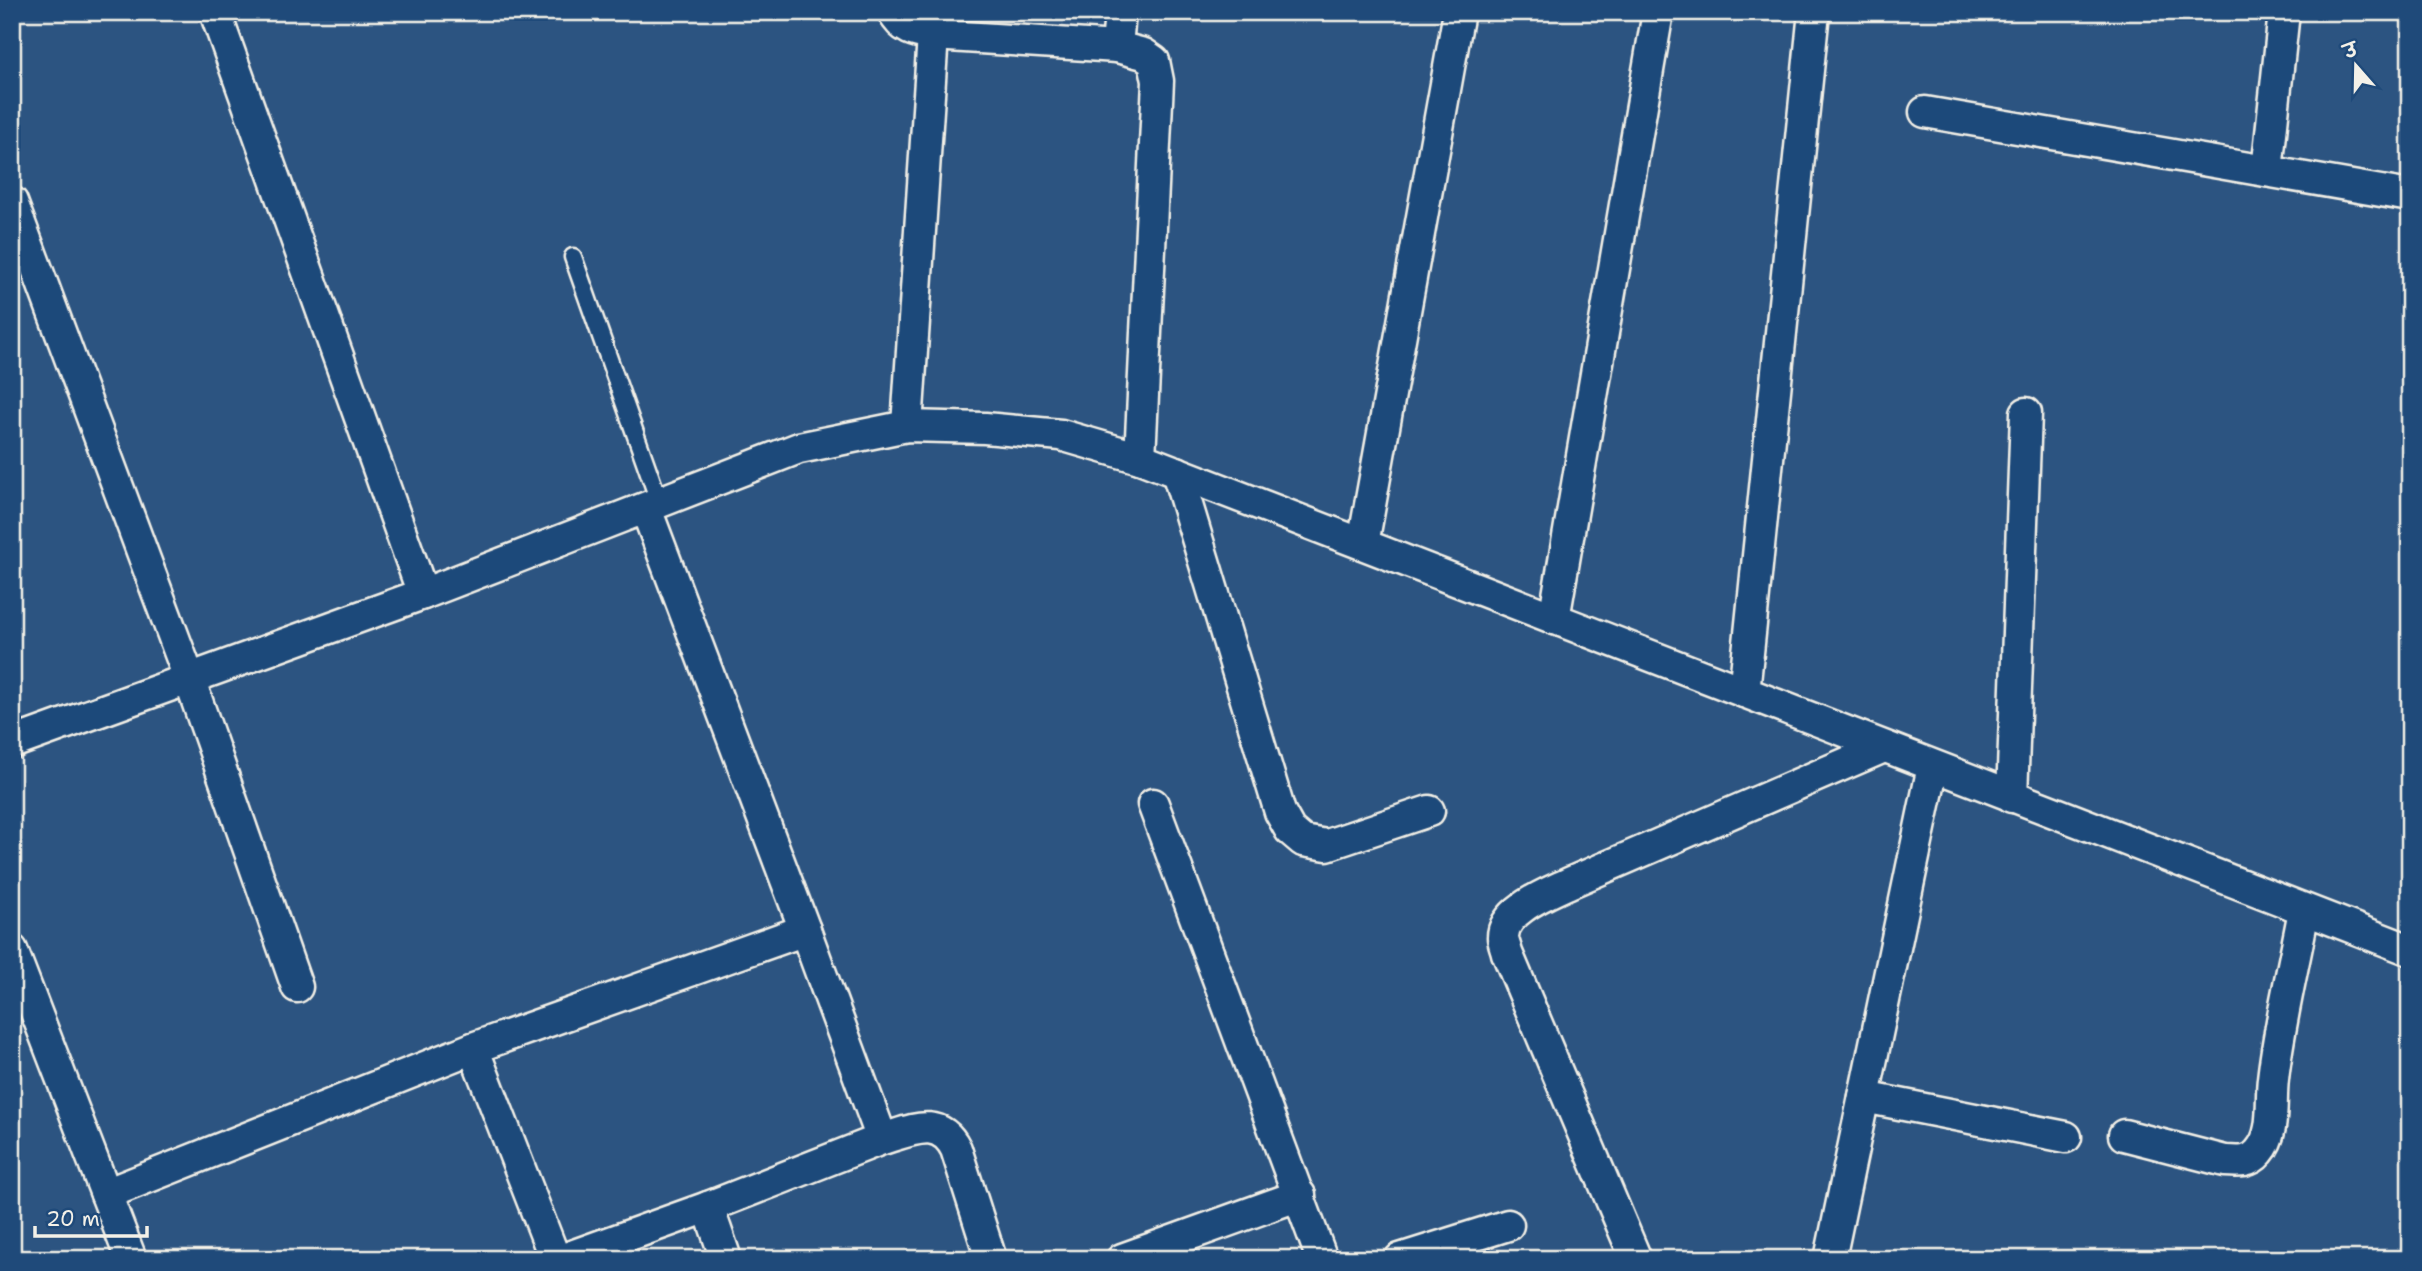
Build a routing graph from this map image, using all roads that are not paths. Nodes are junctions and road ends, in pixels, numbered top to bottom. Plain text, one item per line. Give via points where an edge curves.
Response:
1 (215, 12) edge
2 (892, 12) edge
3 (1120, 12) edge
4 (1460, 12) edge
5 (1658, 12) edge
6 (1814, 12) edge
7 (2284, 12) edge
8 (933, 35) junction
9 (1117, 47) junction
10 (1925, 112) dead end
11 (2267, 171) junction
12 (2410, 195) edge
13 (12, 202) edge
14 (19, 242) edge
15 (573, 257) dead end
16 (2026, 413) dead end
17 (906, 426) junction
18 (1140, 458) junction
19 (1177, 472) junction
20 (653, 506) junction
21 (1363, 544) junction
22 (423, 594) junction
23 (1554, 619) junction
24 (189, 678) junction
25 (1744, 692) junction
26 (12, 743) edge
27 (1884, 747) junction
28 (1933, 766) junction
29 (2012, 797) junction
30 (1153, 804) dead end
31 (1429, 811) dead end
32 (2304, 910) junction
33 (805, 930) junction
34 (12, 950) edge
35 (2410, 950) edge
36 (297, 987) dead end
37 (473, 1048) junction
38 (1864, 1097) junction
39 (2123, 1135) dead end
40 (2066, 1137) dead end
41 (882, 1139) junction
42 (106, 1194) junction
43 (1300, 1195) junction
44 (708, 1207) junction
45 (1508, 1225) dead end
46 (131, 1259) edge
47 (555, 1259) edge
48 (563, 1259) edge
49 (726, 1259) edge
50 (991, 1259) edge
51 (1122, 1259) edge
52 (1322, 1259) edge
53 (1400, 1259) edge
54 (1636, 1259) edge
55 (1830, 1259) edge

1 - 22 street
2 - 8 street via 903,27
3 - 9 street
4 - 21 street
5 - 23 street
6 - 25 street
7 - 11 street
8 - 9 street
8 - 17 street
9 - 18 street via 1150,57 1157,72
10 - 11 street
11 - 12 street
13 - 14 street
14 - 24 street
15 - 20 lane
16 - 29 street
17 - 18 street via 1061,435
17 - 20 street via 799,448
18 - 19 street
19 - 21 street
19 - 31 street via 1280,813 1290,830 1303,841 1327,845
20 - 22 street
20 - 33 street
21 - 23 street
22 - 24 street
23 - 25 street
24 - 26 street
24 - 36 street
25 - 27 street
27 - 28 street
27 - 54 street via 1569,883 1528,904 1509,920 1503,936 1507,953
28 - 29 street
28 - 38 street
29 - 32 street
30 - 43 street
32 - 35 street
32 - 39 street via 2273,1079 2270,1123 2259,1152 2240,1163
33 - 37 street
33 - 41 street
34 - 42 street
37 - 42 street
37 - 47 street
38 - 40 street
38 - 55 street
41 - 44 street
41 - 50 street via 933,1128 950,1136
42 - 46 street
43 - 51 street
43 - 52 street
44 - 48 street
44 - 49 street
45 - 53 street

